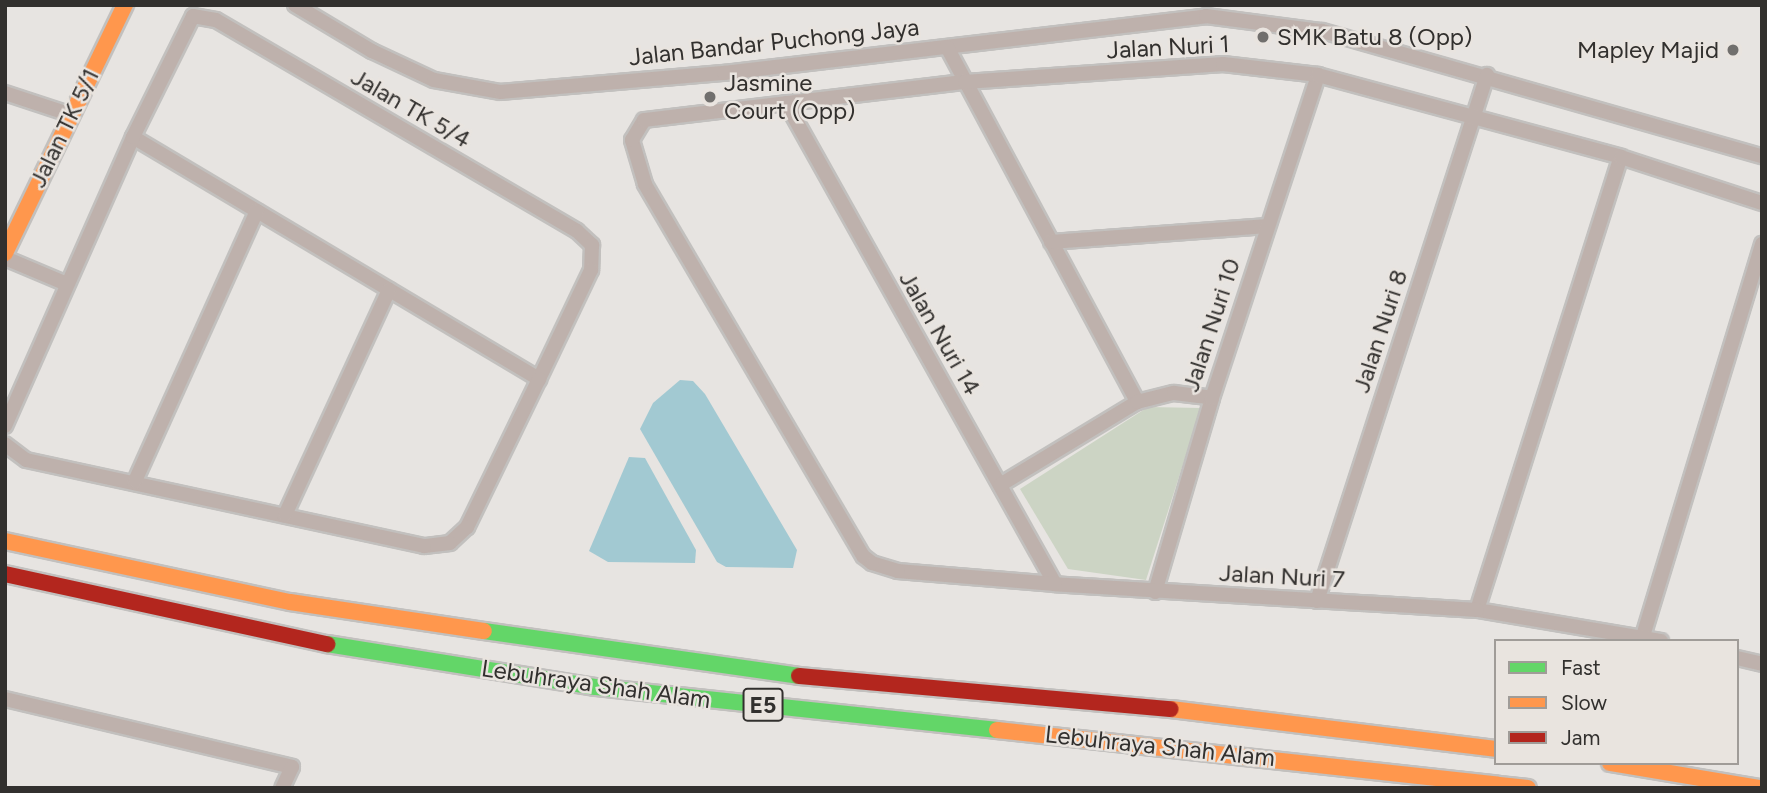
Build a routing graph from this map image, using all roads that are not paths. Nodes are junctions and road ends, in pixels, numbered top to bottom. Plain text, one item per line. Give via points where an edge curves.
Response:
1 (125, 5) edge
2 (295, 5) edge
3 (947, 47) junction
4 (1318, 75) junction
5 (1487, 75) junction
6 (965, 82) junction
7 (5, 93) edge
8 (786, 103) junction
9 (69, 114) junction
10 (1473, 118) junction
11 (644, 120) joint
12 (133, 137) junction
13 (1758, 153) edge
14 (1621, 157) junction
15 (1762, 203) edge
16 (257, 211) junction
17 (1267, 226) junction
18 (1051, 242) junction
19 (1762, 244) edge
20 (5, 256) edge
21 (67, 284) junction
22 (389, 290) junction
23 (539, 379) junction
24 (1212, 398) junction
25 (1137, 402) junction
26 (5, 426) edge
27 (5, 444) edge
28 (135, 481) junction
29 (1000, 485) junction
30 (285, 515) junction
31 (5, 541) edge
32 (5, 575) edge
33 (1055, 584) junction
34 (1155, 592) junction
35 (1317, 601) junction
36 (1477, 610) junction
37 (1643, 636) junction
38 (1654, 639) edge
39 (1739, 659) edge
40 (1762, 664) edge
41 (5, 699) edge
42 (1494, 749) edge
43 (1622, 765) edge
44 (282, 788) edge
45 (1528, 788) edge
46 (1760, 788) edge

1 - 9 main road, Jalan TK 5/1
2 - 3 street, Jalan Bandar Puchong Jaya via 372,51 434,80 501,92
3 - 5 street, Jalan Bandar Puchong Jaya via 1206,16 1322,31
3 - 6 street
4 - 6 street, Jalan Nuri 1 via 1223,64
4 - 10 street, Jalan Nuri 1
4 - 17 street, Jalan Nuri 10
5 - 10 street, Jalan Nuri 8
5 - 13 street, Jalan Bandar Puchong Jaya
6 - 8 street, Jalan Nuri 1
6 - 18 street
7 - 9 street
8 - 11 street, Jalan Nuri 1
8 - 29 street, Jalan Nuri 14
9 - 20 main road, Jalan TK 5/1
10 - 14 street, Jalan Nuri 1
10 - 35 street, Jalan Nuri 8
11 - 33 street, Jalan Nuri 7 via 632,140 645,184 863,556 884,568
12 - 16 street
12 - 21 street
12 - 23 street, Jalan TK 5/4 via 185,26 193,16 203,16 577,231 592,246 591,270
14 - 15 street, Jalan Nuri 1
14 - 36 street
16 - 22 street
16 - 28 street
17 - 18 street
17 - 24 street, Jalan Nuri 10
18 - 25 street
19 - 37 street
20 - 21 street
21 - 26 street
22 - 23 street
22 - 30 street
23 - 30 street via 467,527 450,543 424,546
24 - 25 street via 1174,393
24 - 34 street, Jalan Nuri 10
25 - 29 street
27 - 28 street via 26,460
28 - 30 street
29 - 33 street, Jalan Nuri 14
31 - 42 main road, Lebuhraya Shah Alam / E5 via 290,602 758,672 1155,707
32 - 45 main road, Lebuhraya Shah Alam / E5 via 322,643 596,687
33 - 34 street, Jalan Nuri 7
34 - 35 street, Jalan Nuri 7
35 - 36 street, Jalan Nuri 7
36 - 37 street, Jalan Nuri 7
37 - 38 street, Jalan Nuri 7
39 - 40 street
41 - 44 street via 292,767
43 - 46 main road

